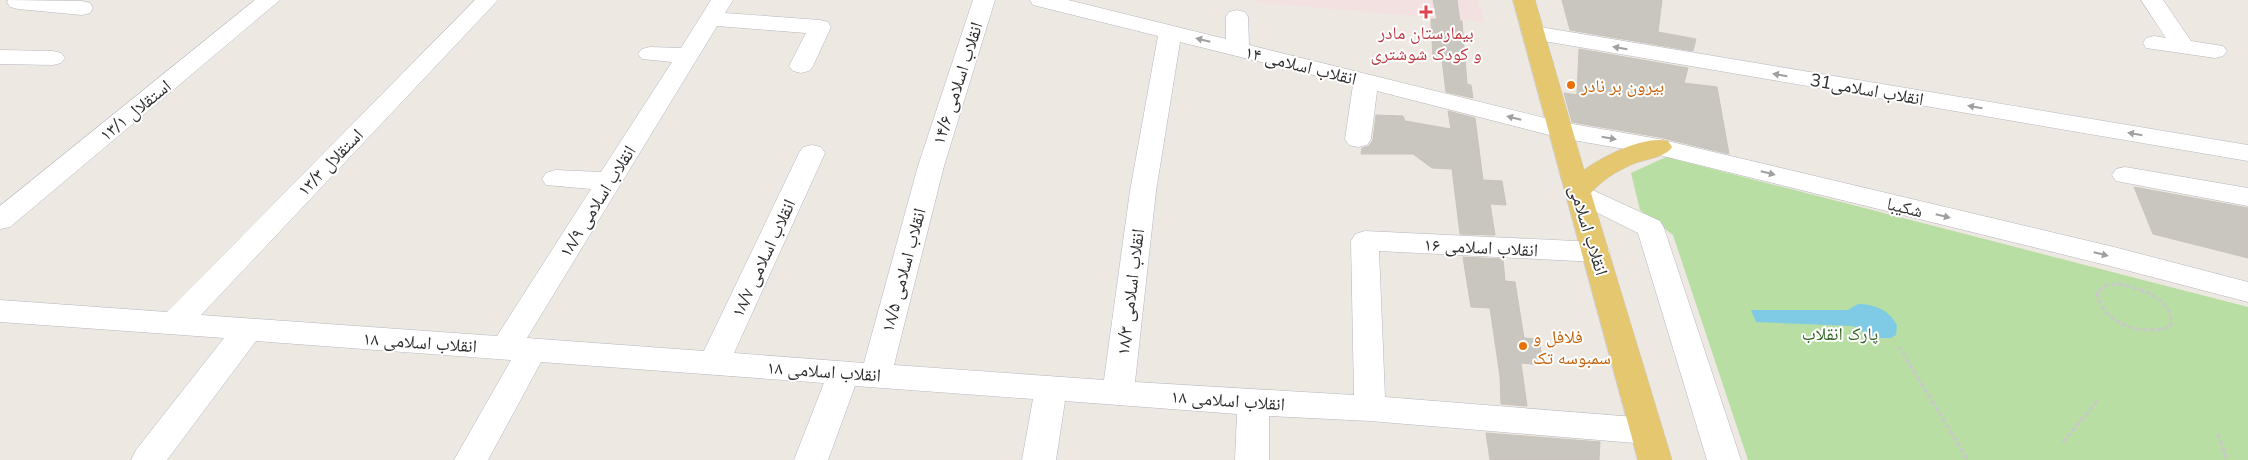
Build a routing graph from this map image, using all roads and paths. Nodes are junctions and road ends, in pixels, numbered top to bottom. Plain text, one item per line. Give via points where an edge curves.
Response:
1 (269, 0) edge
2 (487, 0) edge
3 (722, 0) edge
4 (984, 0) edge
5 (1524, 0) edge
6 (2152, 0) edge
7 (1046, 1) edge
8 (13, 5) edge
9 (82, 8) dead end
10 (1237, 17) dead end
11 (710, 19) junction
12 (1170, 32) junction
13 (1534, 34) junction
14 (2154, 43) dead end
15 (2184, 47) junction
16 (1238, 49) junction
17 (2215, 51) dead end
18 (650, 54) dead end
19 (688, 55) junction
20 (0, 57) edge
21 (53, 58) dead end
22 (802, 66) dead end
23 (1366, 81) junction
24 (1561, 130) junction
25 (1358, 139) dead end
26 (2160, 139) junction
27 (1659, 147) junction
28 (812, 153) dead end
29 (2248, 154) edge
30 (931, 166) joint
31 (2125, 175) dead end
32 (555, 179) dead end
33 (609, 181) junction
34 (2183, 185) junction
35 (1577, 192) junction
36 (2248, 197) edge
37 (0, 220) edge
38 (1596, 252) junction
39 (2248, 292) edge
40 (0, 311) edge
41 (174, 324) junction
42 (2171, 326) joint
43 (248, 329) junction
44 (1899, 347) dead end
45 (519, 349) junction
46 (714, 363) junction
47 (844, 373) junction
48 (876, 375) junction
49 (1051, 388) junction
50 (1118, 392) junction
51 (2098, 400) dead end
52 (1253, 403) junction
53 (1370, 408) junction
54 (1647, 431) junction
55 (2218, 434) dead end
56 (2063, 442) dead end
57 (148, 460) edge
58 (471, 460) edge
59 (811, 460) edge
60 (1039, 460) edge
61 (1252, 460) edge
62 (1655, 460) edge
63 (1724, 460) edge
64 (1968, 460) edge
65 (2227, 460) edge

1 - 37 street, ۱۳/۱ استقلال
2 - 41 street, ۱۳/۳ استقلال
3 - 11 street, ۱۸/۹ انقلاب اسلامی
4 - 30 street, ۱۴/۶ انقلاب اسلامی
5 - 13 main road, انقلاب اسلامی
6 - 15 street
7 - 12 street, ۱۴ انقلاب اسلامی
8 - 9 street
10 - 16 street
11 - 19 street, ۱۸/۹ انقلاب اسلامی
11 - 22 street via 820,28
16 -> 12 street, ۱۴ انقلاب اسلامی
12 - 50 street, ۱۸/۳ انقلاب اسلامی via 1142,191
13 - 24 main road, انقلاب اسلامی
26 -> 13 street, 31انقلاب اسلامی
14 - 15 street
15 - 17 street
16 - 23 street, ۱۴ انقلاب اسلامی
18 - 19 street
19 - 33 street, ۱۸/۹ انقلاب اسلامی
20 - 21 street
24 -> 23 street, ۱۴ انقلاب اسلامی
23 - 25 street
24 -> 27 street, شکیبا
24 - 35 main road, انقلاب اسلامی
26 - 29 street, 31انقلاب اسلامی
26 - 34 street
27 - 35 main road via 1616,161 1584,183
27 -> 39 street, شکیبا
28 - 46 street, ۱۸/۷ انقلاب اسلامی
30 - 48 street, ۱۸/۵ انقلاب اسلامی
31 - 34 street
32 - 33 street
33 - 45 street, ۱۸/۹ انقلاب اسلامی
34 - 36 street
35 - 38 main road, انقلاب اسلامی
35 - 63 street via 1650,228
38 - 53 street, ۱۶ انقلاب اسلامی via 1365,241
38 - 54 main road, انقلاب اسلامی
40 - 41 street, ۱۸ انقلاب اسلامی
41 - 43 street, ۱۸ انقلاب اسلامی
42 - 42 path via 2171,312 2148,293 2119,284 2104,286 2097,293 2099,304 2119,322 2149,331 2165,330
43 - 45 street, ۱۸ انقلاب اسلامی
43 - 57 street
44 - 64 path
45 - 46 street, ۱۸ انقلاب اسلامی
45 - 58 street, ۱۸/۹ انقلاب اسلامی
46 - 47 street, ۱۸ انقلاب اسلامی
47 - 48 street, ۱۸ انقلاب اسلامی
47 - 59 street
48 - 49 street, ۱۸ انقلاب اسلامی
49 - 50 street, ۱۸ انقلاب اسلامی
49 - 60 street
50 - 52 street, ۱۸ انقلاب اسلامی
51 - 56 path
52 - 53 street, ۱۸ انقلاب اسلامی
52 - 61 street
53 - 54 street, ۱۸ انقلاب اسلامی
54 - 62 main road, انقلاب اسلامی
55 - 65 path

